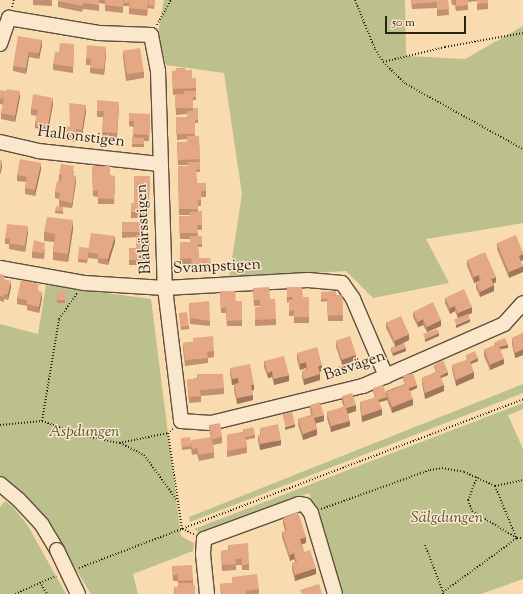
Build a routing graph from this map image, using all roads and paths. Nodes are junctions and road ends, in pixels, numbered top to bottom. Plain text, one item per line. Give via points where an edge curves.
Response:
1 (171, 0) edge
2 (355, 0) edge
3 (523, 33) edge
4 (151, 35) junction
5 (0, 44) edge
6 (383, 62) junction
7 (0, 142) edge
8 (523, 149) edge
9 (159, 164) junction
10 (0, 268) edge
11 (84, 283) junction
12 (165, 288) junction
13 (523, 303) edge
14 (386, 376) junction
15 (523, 399) edge
16 (42, 421) junction
17 (181, 422) junction
18 (0, 425) edge
19 (168, 433) junction
20 (119, 442) junction
21 (477, 476) junction
22 (523, 480) edge
23 (0, 484) edge
24 (495, 486) junction
25 (179, 504) junction
26 (308, 509) junction
27 (182, 529) junction
28 (517, 538) junction
29 (523, 538) edge
30 (204, 539) junction
31 (425, 544) dead end
32 (77, 569) dead end
33 (62, 574) dead end
34 (40, 582) junction
35 (443, 593) edge
36 (15, 594) edge
37 (47, 594) edge
38 (78, 594) edge
39 (207, 594) edge
40 (334, 594) edge

1 - 4 path
2 - 6 path via 367,32
3 - 6 path via 445,47
4 - 5 street via 99,33 9,18
4 - 9 street, Blåbärsstigen via 158,71
6 - 8 path via 406,84
7 - 9 street, Hallonstigen via 38,151
9 - 12 street, Blåbärsstigen
10 - 11 street, Svampstigen
11 - 12 street, Svampstigen
11 - 16 path via 59,319
12 - 14 street, Svampstigen via 308,280 342,283 353,299
12 - 17 street, Blåbärsstigen
13 - 14 street, Basvägen via 504,324
14 - 17 street, Basvägen via 363,386 218,421
15 - 27 path
16 - 18 path
16 - 20 path via 81,435
17 - 19 path
19 - 20 path
19 - 25 path
20 - 25 path via 144,456
21 - 24 path
21 - 26 path via 442,468 430,470
21 - 28 path via 468,500 472,511
22 - 24 path
23 - 38 street, bridge via 42,525
24 - 28 path
25 - 27 path
26 - 30 street via 294,505
26 - 40 street
27 - 30 path
27 - 32 path
28 - 29 path
28 - 35 path
30 - 39 street
31 - 35 path
33 - 34 path
34 - 36 path
34 - 37 path

